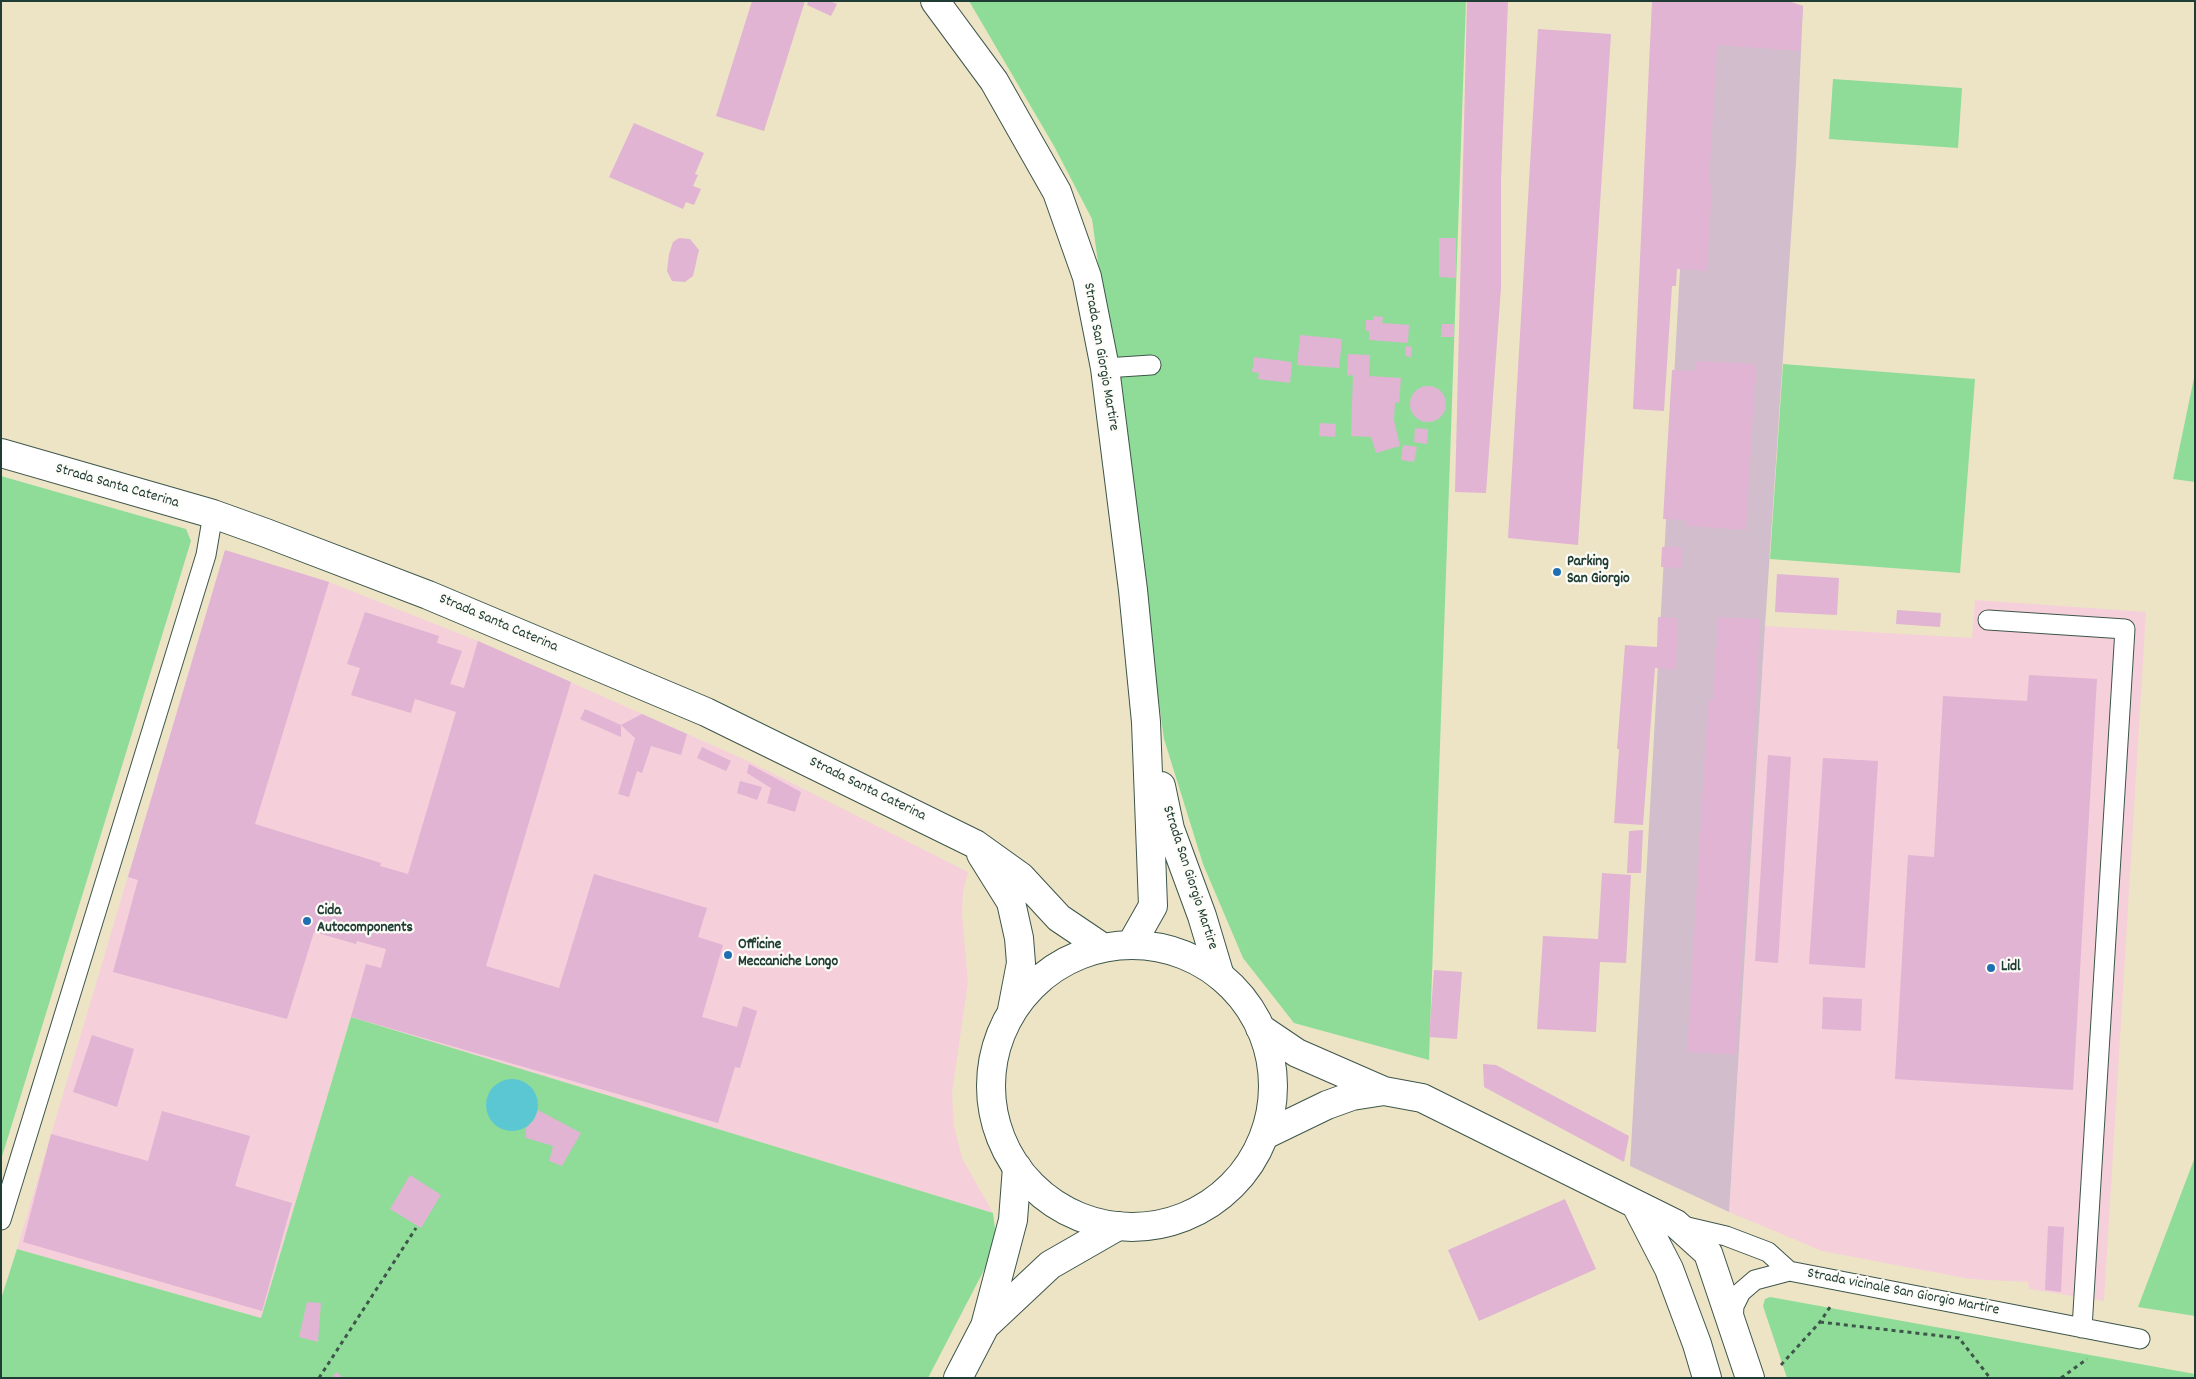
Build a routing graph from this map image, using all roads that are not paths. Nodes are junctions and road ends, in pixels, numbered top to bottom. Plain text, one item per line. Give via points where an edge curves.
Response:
1 (934, 1) edge
2 (1151, 365) dead end
3 (1105, 368) junction
4 (1, 453) edge
5 (213, 514) junction
6 (1988, 620) dead end
7 (1146, 722) junction
8 (975, 844) junction
9 (1132, 944) junction
10 (1102, 947) junction
11 (1220, 976) junction
12 (1011, 1014) junction
13 (1260, 1028) junction
14 (1384, 1091) junction
15 (1265, 1135) junction
16 (1018, 1167) junction
17 (1636, 1205) junction
18 (1, 1220) edge
19 (1676, 1224) junction
20 (1118, 1226) junction
21 (1789, 1271) junction
22 (1732, 1324) junction
23 (984, 1326) junction
24 (2082, 1328) junction
25 (2140, 1339) dead end
26 (958, 1378) edge
27 (1707, 1378) edge
28 (1750, 1378) edge

1 - 3 street, Strada San Giorgio Martire via 994,81 1057,192 1087,277
2 - 3 lane
3 - 7 street, Strada San Giorgio Martire
4 - 5 street, Strada Santa Caterina
5 - 8 street, Strada Santa Caterina via 428,595 706,712
5 - 18 lane via 206,555
6 - 24 lane via 2125,629
7 - 9 street, Strada San Giorgio Martire via 1152,906
7 - 11 street, Strada San Giorgio Martire via 1170,829
8 - 10 street, Strada Santa Caterina via 1021,877 1059,918
8 - 12 street via 1010,902 1020,938 1021,963
9 - 10 street
9 - 11 street via 1177,952
10 - 12 street via 1068,960 1036,983
11 - 13 street via 1237,991
12 - 16 street via 996,1051 992,1092 999,1131
13 - 14 street via 1297,1052
13 - 15 street via 1271,1063 1273,1099
14 - 15 street via 1335,1102
14 - 17 street via 1422,1098
15 - 20 street via 1247,1168 1222,1195 1190,1215 1155,1226
16 - 20 street via 1037,1190 1061,1208 1089,1220
16 - 23 street via 1013,1220
17 - 19 street
17 - 27 street via 1669,1269 1698,1344
19 - 21 lane, Strada vicinale San Giorgio Martire via 1726,1236 1768,1252
19 - 22 street via 1708,1253
20 - 23 street via 1050,1265
21 - 22 lane via 1754,1280 1741,1292 1734,1306
21 - 24 lane, Strada vicinale San Giorgio Martire
22 - 28 street
23 - 26 street
24 - 25 lane, Strada vicinale San Giorgio Martire

